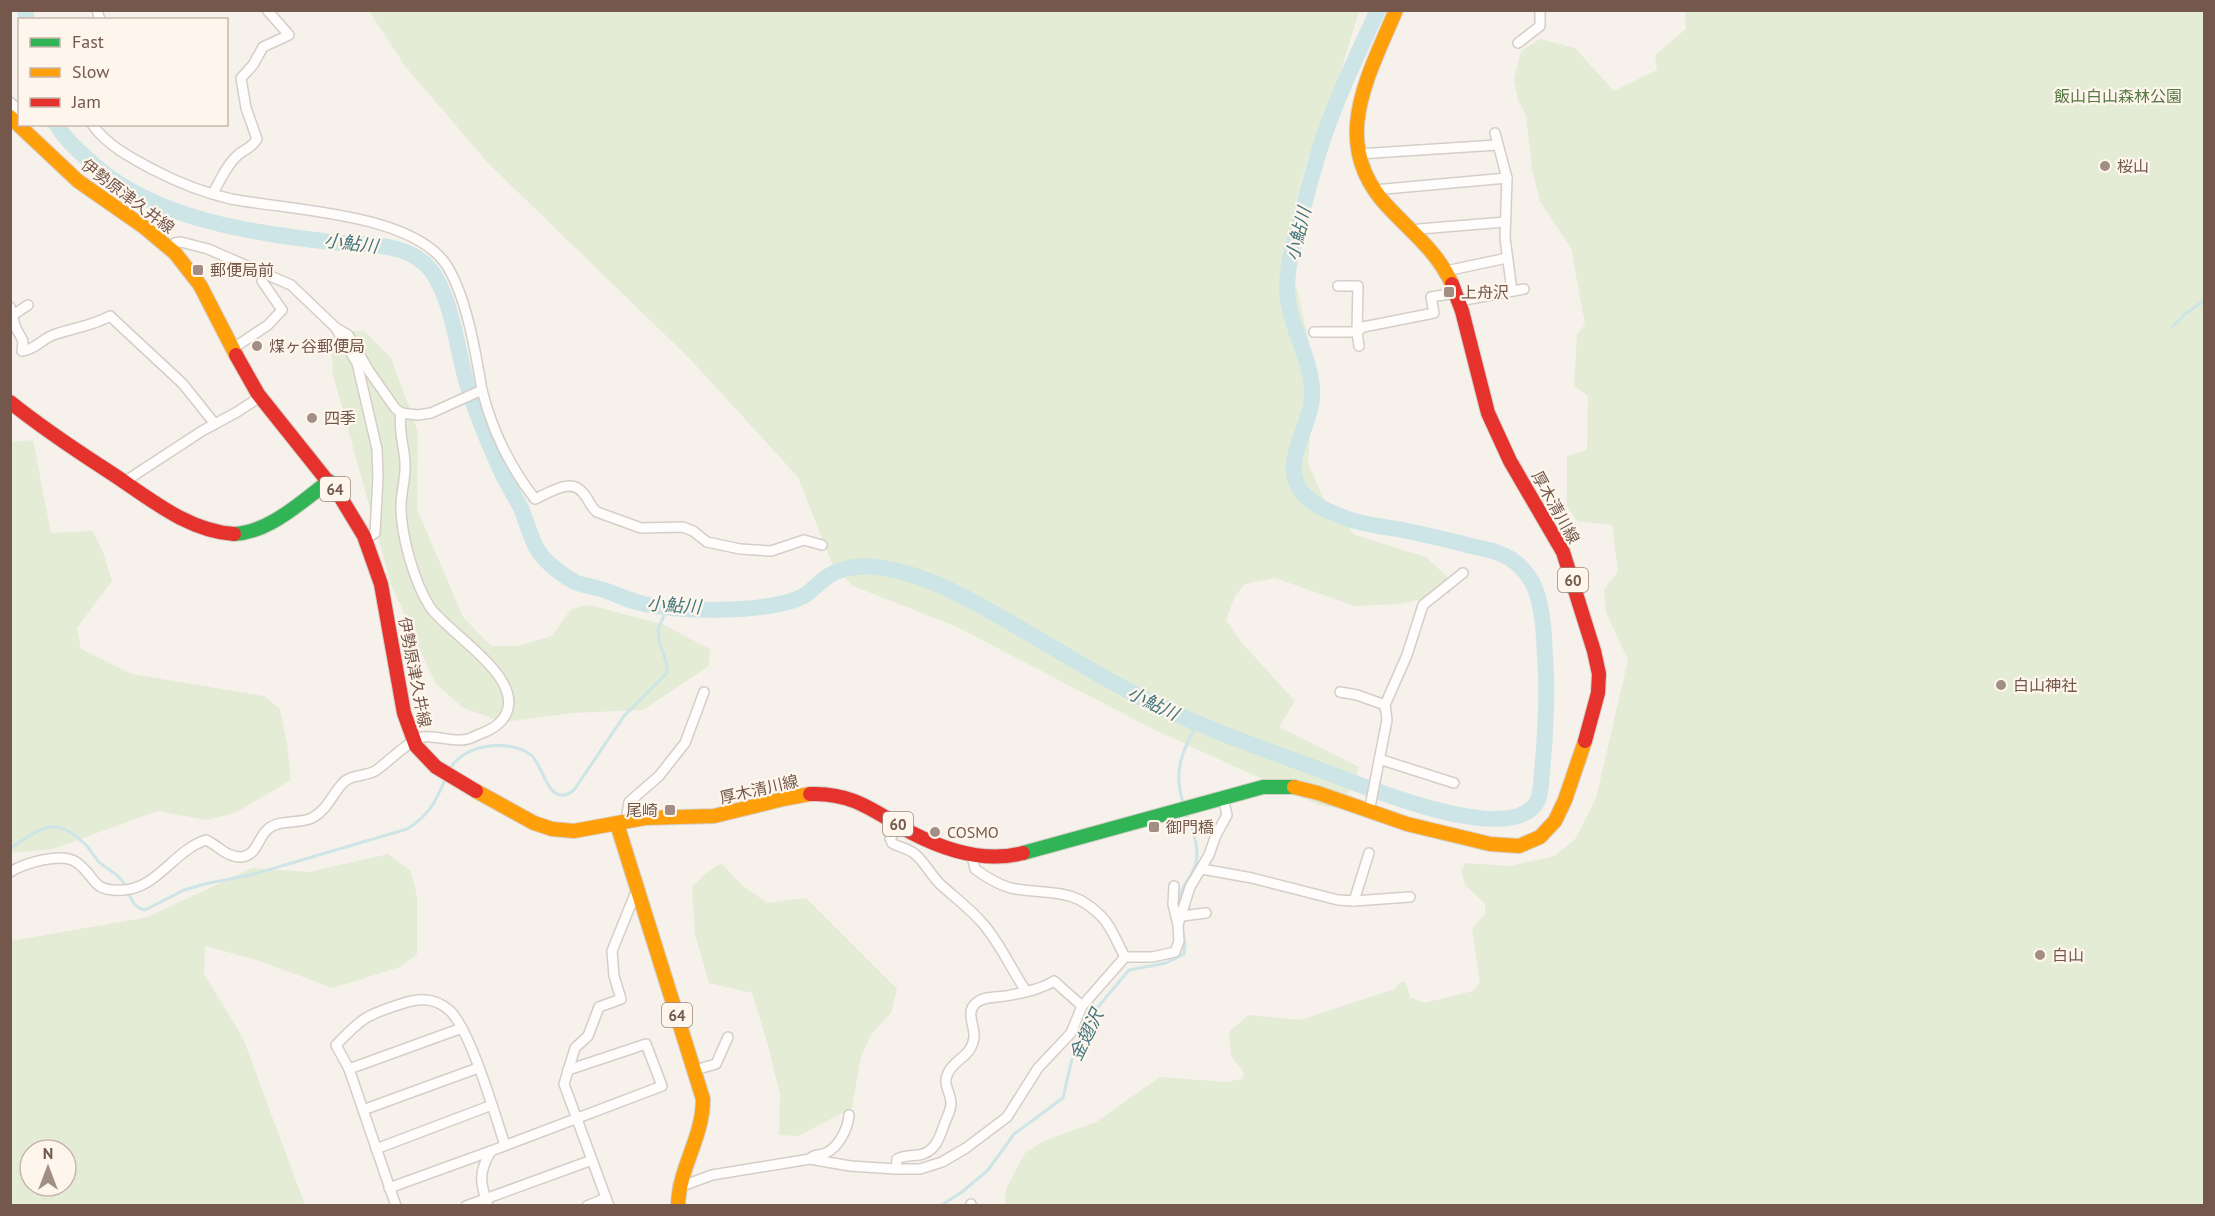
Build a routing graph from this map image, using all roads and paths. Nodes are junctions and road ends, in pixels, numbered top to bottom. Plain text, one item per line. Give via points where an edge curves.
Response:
1 (267, 10) edge
2 (1396, 10) edge
3 (1540, 10) edge
4 (1518, 42) dead end
5 (19, 126) edge
6 (94, 126) edge
7 (1495, 133) dead end
8 (1497, 145) junction
9 (1358, 154) junction
10 (1507, 178) junction
11 (1374, 190) junction
12 (213, 193) junction
13 (1505, 222) junction
14 (1413, 233) junction
15 (170, 248) junction
16 (1507, 258) junction
17 (1446, 271) junction
18 (262, 281) dead end
19 (1338, 286) dead end
20 (1524, 289) dead end
21 (1512, 291) junction
22 (1458, 297) junction
23 (28, 305) dead end
24 (11, 313) edge
25 (336, 328) junction
26 (1314, 332) dead end
27 (1357, 332) junction
28 (1359, 346) dead end
29 (232, 348) junction
30 (22, 351) junction
31 (10, 355) edge
32 (481, 390) junction
33 (260, 397) junction
34 (10, 402) edge
35 (401, 413) junction
36 (215, 424) junction
37 (329, 481) junction
38 (124, 482) junction
39 (365, 539) junction
40 (822, 545) dead end
41 (1463, 573) dead end
42 (704, 692) dead end
43 (1340, 692) dead end
44 (1385, 705) junction
45 (414, 742) junction
46 (1379, 762) junction
47 (1454, 783) dead end
48 (1223, 798) junction
49 (1369, 812) junction
50 (622, 822) junction
51 (900, 825) junction
52 (1369, 853) dead end
53 (972, 856) junction
54 (1202, 869) junction
55 (10, 872) edge
56 (1174, 886) dead end
57 (638, 887) junction
58 (1410, 897) dead end
59 (1354, 902) junction
60 (1206, 914) dead end
61 (1180, 920) junction
62 (1125, 957) junction
63 (1026, 991) junction
64 (1082, 1006) junction
65 (462, 1028) junction
66 (728, 1037) dead end
67 (478, 1068) junction
68 (349, 1069) junction
69 (568, 1070) junction
70 (694, 1070) junction
71 (492, 1105) junction
72 (363, 1110) junction
73 (849, 1115) dead end
74 (576, 1118) junction
75 (505, 1145) junction
76 (376, 1149) junction
77 (491, 1151) junction
78 (810, 1159) junction
79 (592, 1160) junction
80 (896, 1169) junction
81 (678, 1185) junction
82 (389, 1188) junction
83 (487, 1202) edge
84 (607, 1202) edge
85 (678, 1205) edge
86 (396, 1206) edge
87 (466, 1206) edge
88 (587, 1206) edge

1 - 12 street via 289,34 263,47 241,78 257,139 237,155
2 - 9 main road, 厚木清川線 / 60 via 1358,105
3 - 4 street via 1540,26
5 - 15 main road, 伊勢原津久井線 / 64 via 78,181
6 - 12 street via 134,159 163,175
7 - 8 street
8 - 9 street
8 - 10 street
9 - 11 main road, 厚木清川線 / 60
10 - 11 street
10 - 13 street
11 - 14 main road, 厚木清川線 / 60
12 - 32 street via 259,204 350,216 426,244 446,264 462,300
13 - 14 street via 1419,229
13 - 16 street
14 - 17 main road, 厚木清川線 / 60
15 - 25 street via 181,242 208,249 280,280 298,291
15 - 29 main road, 伊勢原津久井線 / 64 via 202,288
16 - 17 street
16 - 21 street
17 - 22 main road, 厚木清川線 / 60
18 - 29 street via 282,311
19 - 27 street via 1358,286
20 - 21 street
21 - 22 street
22 - 27 street via 1431,297 1434,314 1363,327
22 - 49 main road, 厚木清川線 / 60 via 1496,434 1568,565 1598,664 1596,702 1564,805 1552,826 1539,838 1522,846 1500,847
23 - 24 street
24 - 30 street via 23,341
25 - 35 street via 348,334 369,371
25 - 39 street via 357,363 377,449 375,533
26 - 27 street
27 - 28 street
29 - 33 main road, 伊勢原津久井線 / 64
30 - 31 street
30 - 36 street via 31,350 56,334 90,326 110,316 183,384
32 - 35 street via 431,413
32 - 40 street via 509,460 535,500 573,486 597,512 635,526 683,528 707,542 755,551 771,551 804,540
33 - 36 street
33 - 37 main road, 伊勢原津久井線 / 64
34 - 38 main road via 30,420
35 - 45 street via 405,467 401,514 417,580 438,617 500,676 508,698 507,711 492,729 466,740 422,737
36 - 38 street
37 - 38 main road via 263,528 231,535 192,526
37 - 39 main road, 伊勢原津久井線 / 64
39 - 45 main road, 伊勢原津久井線 / 64 via 384,595 405,716
41 - 44 street via 1423,605
42 - 50 street via 685,742 660,776 629,802
43 - 44 street
44 - 46 street via 1387,720
45 - 50 main road, 伊勢原津久井線 / 64 via 437,768 540,825 574,832
45 - 55 street via 373,772 346,780 314,817 268,829 246,856 227,855 206,840 142,885 123,890 101,888 77,863 66,858 26,864
46 - 47 street
46 - 49 street
48 - 49 main road, 厚木清川線 / 60 via 1263,787 1292,787
48 - 53 main road, 厚木清川線 / 60 via 1018,854
48 - 54 street via 1227,815
50 - 51 main road, 厚木清川線 / 60 via 645,817 716,816 792,797 830,794 859,801
50 - 57 main road, 64
51 - 53 main road, 厚木清川線 / 60
51 - 63 street via 890,838 892,843 916,855 984,925
52 - 59 street
53 - 62 street via 975,869 1004,885 1063,893 1088,906 1104,918
54 - 59 street
54 - 61 street via 1190,887
56 - 61 street via 1173,904
57 - 69 street via 612,951 621,999 599,1007 588,1036 575,1048
57 - 70 main road, 64
58 - 59 street
60 - 61 street
61 - 62 street via 1175,952
62 - 64 street
63 - 64 street via 1042,989 1054,981
63 - 80 street via 975,1003 970,1012 974,1037 971,1047 948,1070 944,1083 951,1105 938,1142 931,1150 897,1159
64 - 80 street via 1071,1033 1038,1068 1007,1117 942,1162 920,1169
65 - 67 street
65 - 68 street
65 - 68 street via 447,1008 434,1001 414,1000 372,1013 336,1045
66 - 70 street via 716,1064
67 - 71 street
67 - 72 street
68 - 72 street
69 - 74 street via 564,1084
69 - 74 street via 646,1044 662,1086
70 - 81 main road, 64 via 704,1112
71 - 75 street
71 - 76 street
72 - 76 street
73 - 78 street via 840,1139 828,1152
74 - 75 street
74 - 79 street
75 - 77 street
76 - 82 street
77 - 82 street
77 - 83 street via 480,1185
78 - 80 street
78 - 81 street via 712,1175
79 - 83 street
79 - 84 street
81 - 85 main road, 64
82 - 86 street
83 - 87 street
84 - 88 street

